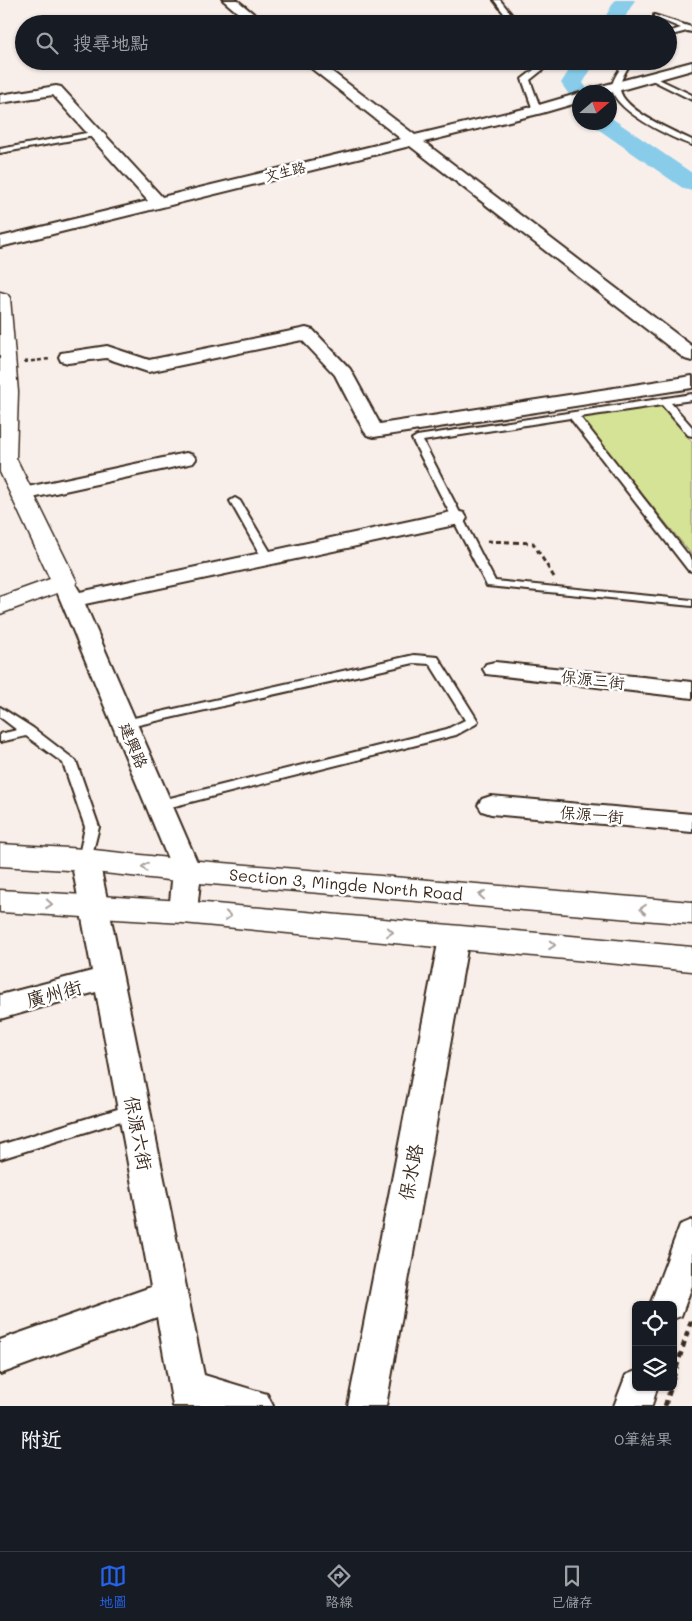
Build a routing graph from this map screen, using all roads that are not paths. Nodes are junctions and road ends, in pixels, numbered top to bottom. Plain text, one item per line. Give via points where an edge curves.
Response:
1 (229, 0) edge
2 (497, 0) edge
3 (248, 15) edge
4 (509, 15) edge
5 (677, 24) edge
6 (690, 29) edge
7 (677, 32) edge
8 (692, 66) edge
9 (321, 70) edge
10 (539, 70) edge
11 (621, 70) edge
12 (677, 70) edge
13 (677, 70) edge
14 (650, 77) junction
15 (610, 85) edge
16 (617, 87) edge
17 (617, 96) edge
18 (692, 98) edge
19 (0, 99) edge
20 (572, 99) edge
21 (537, 110) junction
22 (97, 133) junction
23 (412, 140) junction
24 (692, 143) edge
25 (0, 151) edge
26 (158, 202) junction
27 (8, 240) edge
28 (0, 250) edge
29 (0, 302) edge
30 (692, 355) edge
31 (68, 357) road end
32 (2, 365) edge
33 (692, 382) edge
34 (4, 393) edge
35 (692, 397) edge
36 (664, 401) junction
37 (573, 415) junction
38 (692, 433) edge
39 (186, 459) dead end
40 (23, 494) junction
41 (235, 501) dead end
42 (456, 518) junction
43 (268, 558) junction
44 (692, 568) edge
45 (68, 591) junction
46 (692, 603) edge
47 (0, 606) edge
48 (495, 669) dead end
49 (692, 690) edge
50 (0, 712) edge
51 (125, 724) junction
52 (28, 731) junction
53 (0, 738) edge
54 (159, 805) junction
55 (491, 805) dead end
56 (692, 823) edge
57 (0, 855) edge
58 (85, 860) junction
59 (187, 871) junction
60 (0, 901) edge
61 (95, 907) junction
62 (183, 912) junction
63 (692, 913) edge
64 (454, 938) junction
65 (692, 959) edge
66 (108, 978) junction
67 (0, 1007) edge
68 (134, 1110) junction
69 (0, 1152) edge
70 (692, 1235) edge
71 (171, 1296) junction
72 (669, 1301) edge
73 (0, 1357) edge
74 (638, 1391) edge
75 (191, 1397) edge
76 (254, 1406) edge
77 (367, 1406) edge
78 (633, 1406) edge

1 - 3 street
2 - 4 lane
5 - 6 lane
6 - 7 lane
8 - 12 street
9 - 23 street
10 - 21 lane via 526,79
11 - 15 lane
13 - 14 street
14 - 16 street
14 - 18 lane
17 - 24 lane via 638,114
19 - 22 street via 56,90
20 - 21 street, 文生路
21 - 23 street, 文生路
22 - 25 lane
22 - 26 street
23 - 26 street, 文生路
23 - 30 street
26 - 27 street, 文生路
27 - 28 street, 文生路
29 - 32 main road, 建興路
31 - 33 street via 107,352 148,366 306,334 343,373 374,431
32 - 34 main road, 建興路
34 - 40 main road, 建興路 via 5,458
35 - 36 lane
36 - 37 lane
36 - 38 lane
37 - 42 lane via 417,439
37 - 44 lane
39 - 40 street
40 - 45 main road, 建興路
41 - 43 lane
42 - 43 street
42 - 46 lane via 491,584
43 - 45 street
45 - 47 main road
45 - 51 street, 建興路
48 - 49 street, 保源三街
50 - 52 lane
51 - 54 street, 建興路
51 - 54 lane via 414,659 434,660 472,722 450,732
52 - 53 lane
52 - 58 lane via 69,761 92,827
54 - 59 street, 建興路
55 - 56 street, 保源一街
57 - 58 main road, Section 3, Mingde North Road
59 -> 58 main road, Section 3, Mingde North Road
58 - 61 street, 保源六街
59 - 62 street, 建興路
63 -> 59 main road, Section 3, Mingde North Road
60 -> 61 main road
61 - 62 main road
61 - 66 street, 保源六街
62 -> 64 main road
64 -> 65 main road
64 - 77 street, 保水路
66 - 67 street, 廣州街
66 - 68 street, 保源六街
68 - 69 lane
68 - 71 street, 保源六街
70 - 72 street
71 - 73 street
71 - 75 street, 保源六街
74 - 78 street
75 - 76 street

